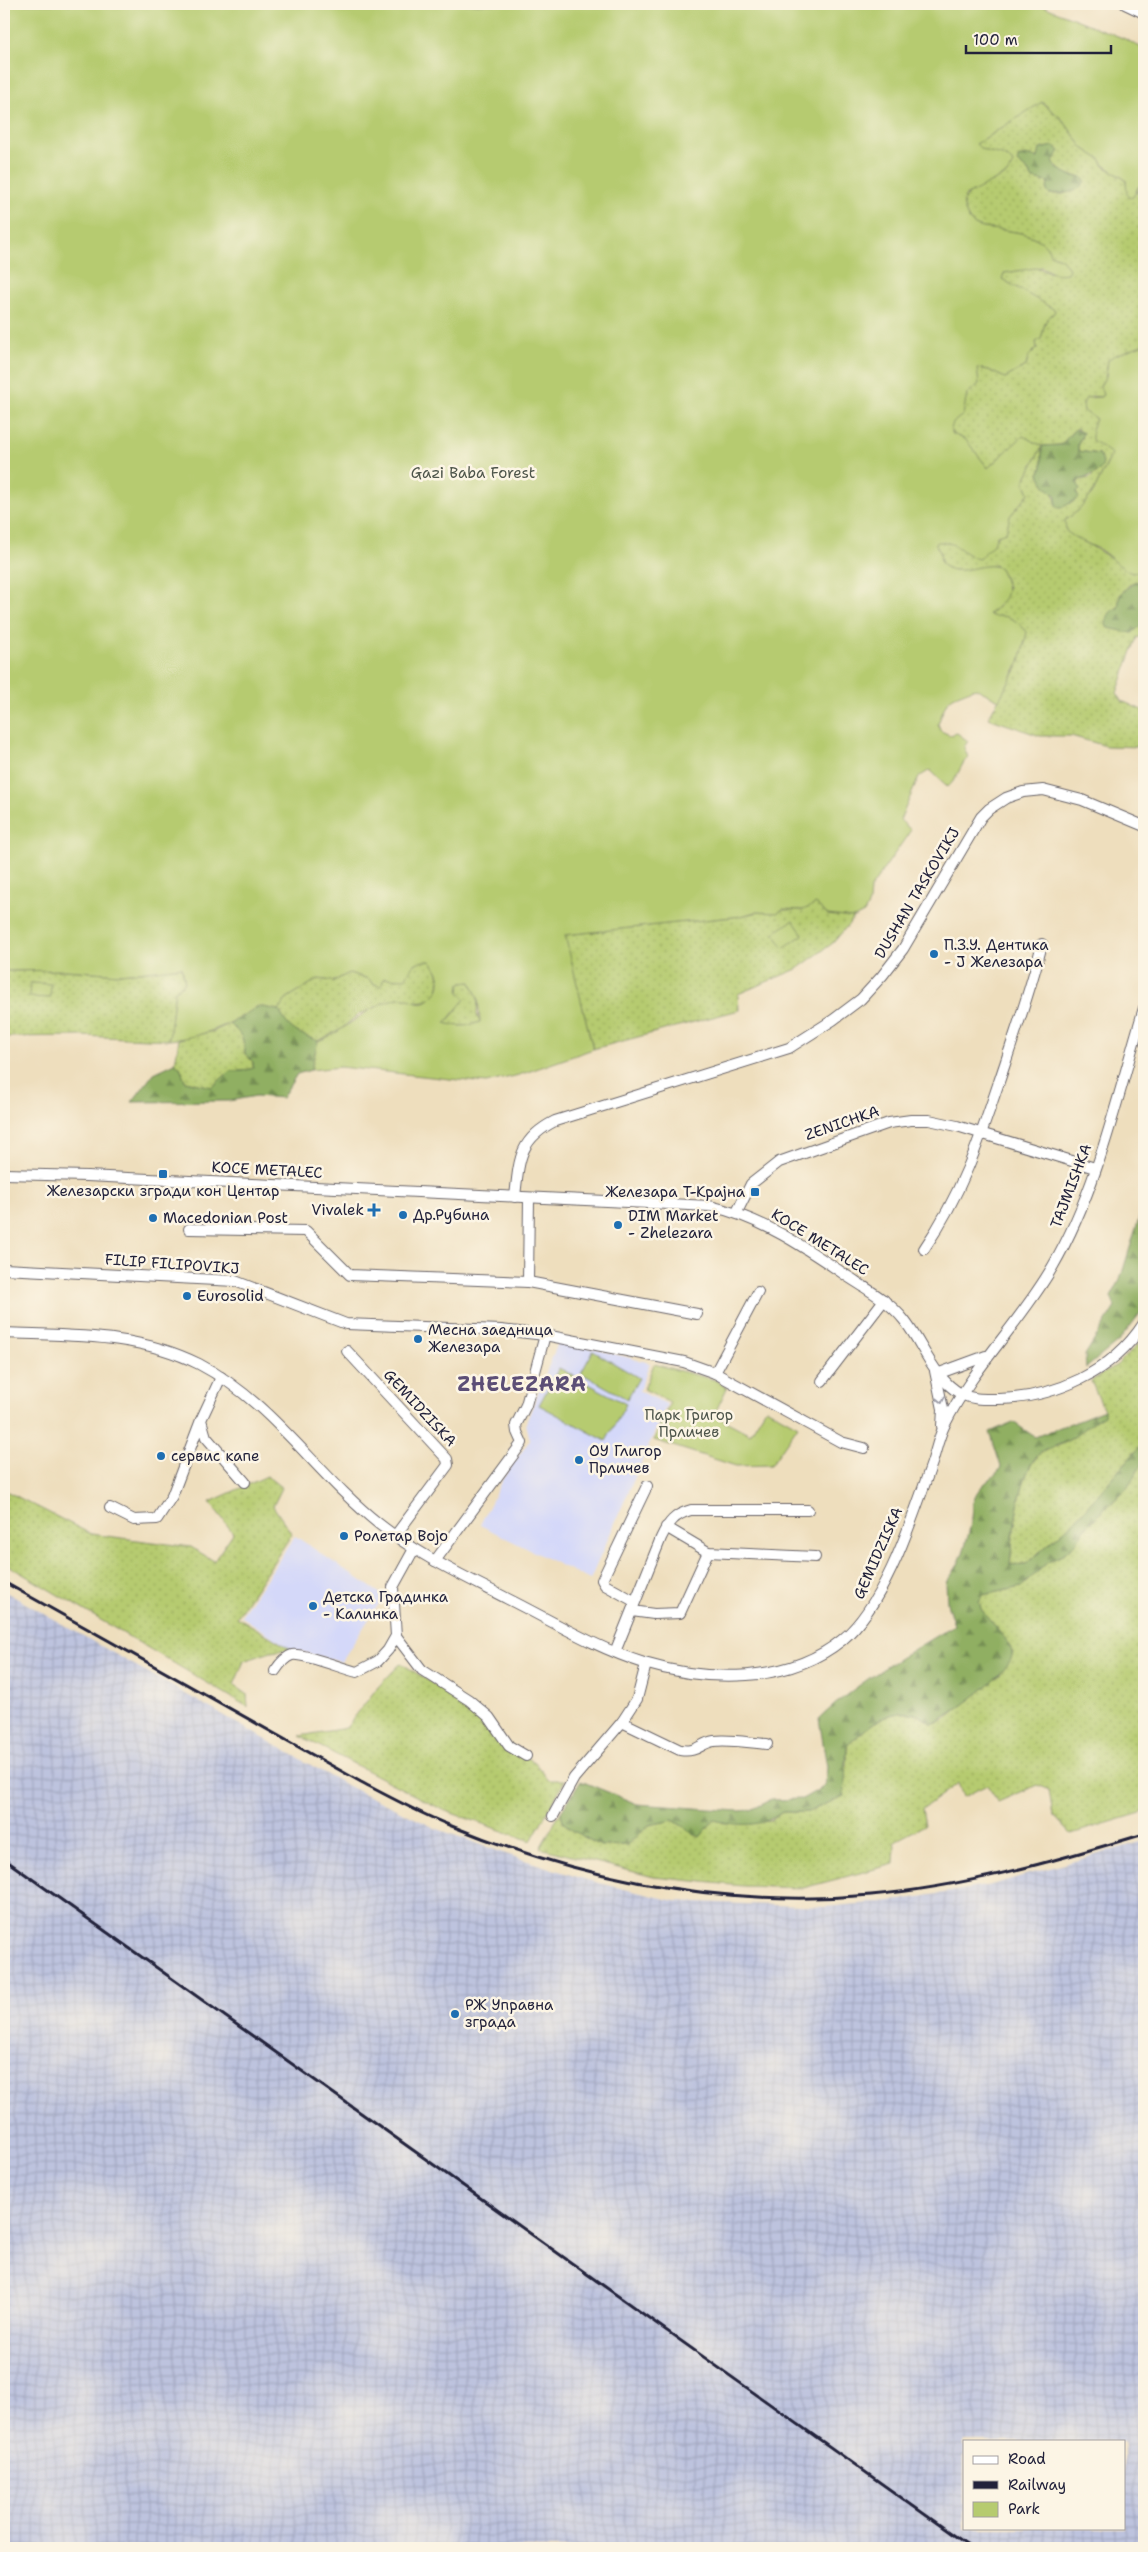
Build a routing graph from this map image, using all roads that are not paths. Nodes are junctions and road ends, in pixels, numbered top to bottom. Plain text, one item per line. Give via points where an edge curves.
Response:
1 (1126, 4) edge
2 (1144, 13) edge
3 (1144, 826) edge
4 (1042, 944) dead end
5 (1144, 1008) edge
6 (981, 1135) junction
7 (1095, 1168) junction
8 (4, 1174) edge
9 (515, 1197) junction
10 (529, 1198) junction
11 (737, 1212) junction
12 (190, 1229) dead end
13 (924, 1249) dead end
14 (4, 1269) edge
15 (528, 1282) junction
16 (758, 1292) dead end
17 (884, 1300) junction
18 (697, 1314) dead end
19 (1144, 1323) edge
20 (4, 1334) edge
21 (545, 1335) junction
22 (347, 1351) dead end
23 (987, 1356) junction
24 (715, 1373) junction
25 (936, 1373) junction
26 (221, 1377) junction
27 (822, 1380) dead end
28 (962, 1394) junction
29 (201, 1420) junction
30 (942, 1429) junction
31 (864, 1448) dead end
32 (246, 1482) dead end
33 (647, 1486) dead end
34 (110, 1508) dead end
35 (808, 1510) dead end
36 (666, 1527) junction
37 (395, 1536) junction
38 (414, 1549) junction
39 (708, 1552) junction
40 (815, 1558) dead end
41 (435, 1561) junction
42 (633, 1606) junction
43 (396, 1636) junction
44 (614, 1652) junction
45 (646, 1664) junction
46 (275, 1671) dead end
47 (622, 1722) junction
48 (767, 1744) dead end
49 (526, 1756) dead end
50 (553, 1816) dead end

1 - 2 street
3 - 9 street, DUSHAN TASKOVIKJ via 1082,800 1043,790 1014,795 998,803 981,817 903,949 861,999 789,1048 539,1128 523,1151
4 - 6 street via 1029,993
5 - 7 street, TAJMISHKA
6 - 7 street, ZENICHKA
6 - 11 street, ZENICHKA via 929,1120 889,1123 779,1162 751,1184
6 - 13 street via 963,1183
7 - 23 street, TAJMISHKA via 1075,1223 1053,1266 1013,1326
8 - 9 street, KOCE METALEC
9 - 10 street, KOCE METALEC
10 - 11 street, KOCE METALEC via 710,1206
10 - 15 street
11 - 17 street, KOCE METALEC via 799,1243
12 - 15 street via 306,1231 350,1275
14 - 21 street, FILIP FILIPOVIKJ via 235,1281 346,1324 501,1330
15 - 18 street
16 - 24 street
17 - 25 street, KOCE METALEC via 903,1319
17 - 27 street
19 - 28 street via 1110,1360 1069,1385 1011,1398 974,1399
20 - 26 street, GEMIDZISKA via 122,1340 171,1352
21 - 24 street, FILIP FILIPOVIKJ via 684,1362
21 - 41 street via 526,1405 516,1425 522,1443
22 - 37 street, GEMIDZISKA via 447,1459 448,1465
23 - 25 street, TAJMISHKA
23 - 28 street, TAJMISHKA
24 - 31 street, FILIP FILIPOVIKJ via 806,1425 841,1442
25 - 28 street, KOCE METALEC
25 -> 30 street
26 - 29 street
26 - 37 street, GEMIDZISKA via 272,1418 356,1504
28 - 30 street, GEMIDZISKA
29 - 32 street via 206,1438
29 - 34 street via 172,1496 158,1519 134,1520
30 - 45 street, GEMIDZISKA via 933,1461 882,1586 870,1609 844,1638 813,1659 771,1673 701,1674
33 - 42 street via 602,1580 605,1586
35 - 36 street via 691,1510 678,1514
36 - 39 street
36 - 42 street
37 - 38 street, GEMIDZISKA
38 - 41 street, GEMIDZISKA
38 - 43 street via 393,1587
39 - 40 street
39 - 42 street via 680,1613 654,1614
41 - 44 street, GEMIDZISKA
42 - 44 street
43 - 46 street via 378,1661 357,1672 292,1655
43 - 49 street via 422,1670 482,1711 509,1746
44 - 45 street, GEMIDZISKA
45 - 47 street via 637,1698
47 - 48 street via 680,1750 697,1750 712,1741
47 - 50 street via 574,1778

